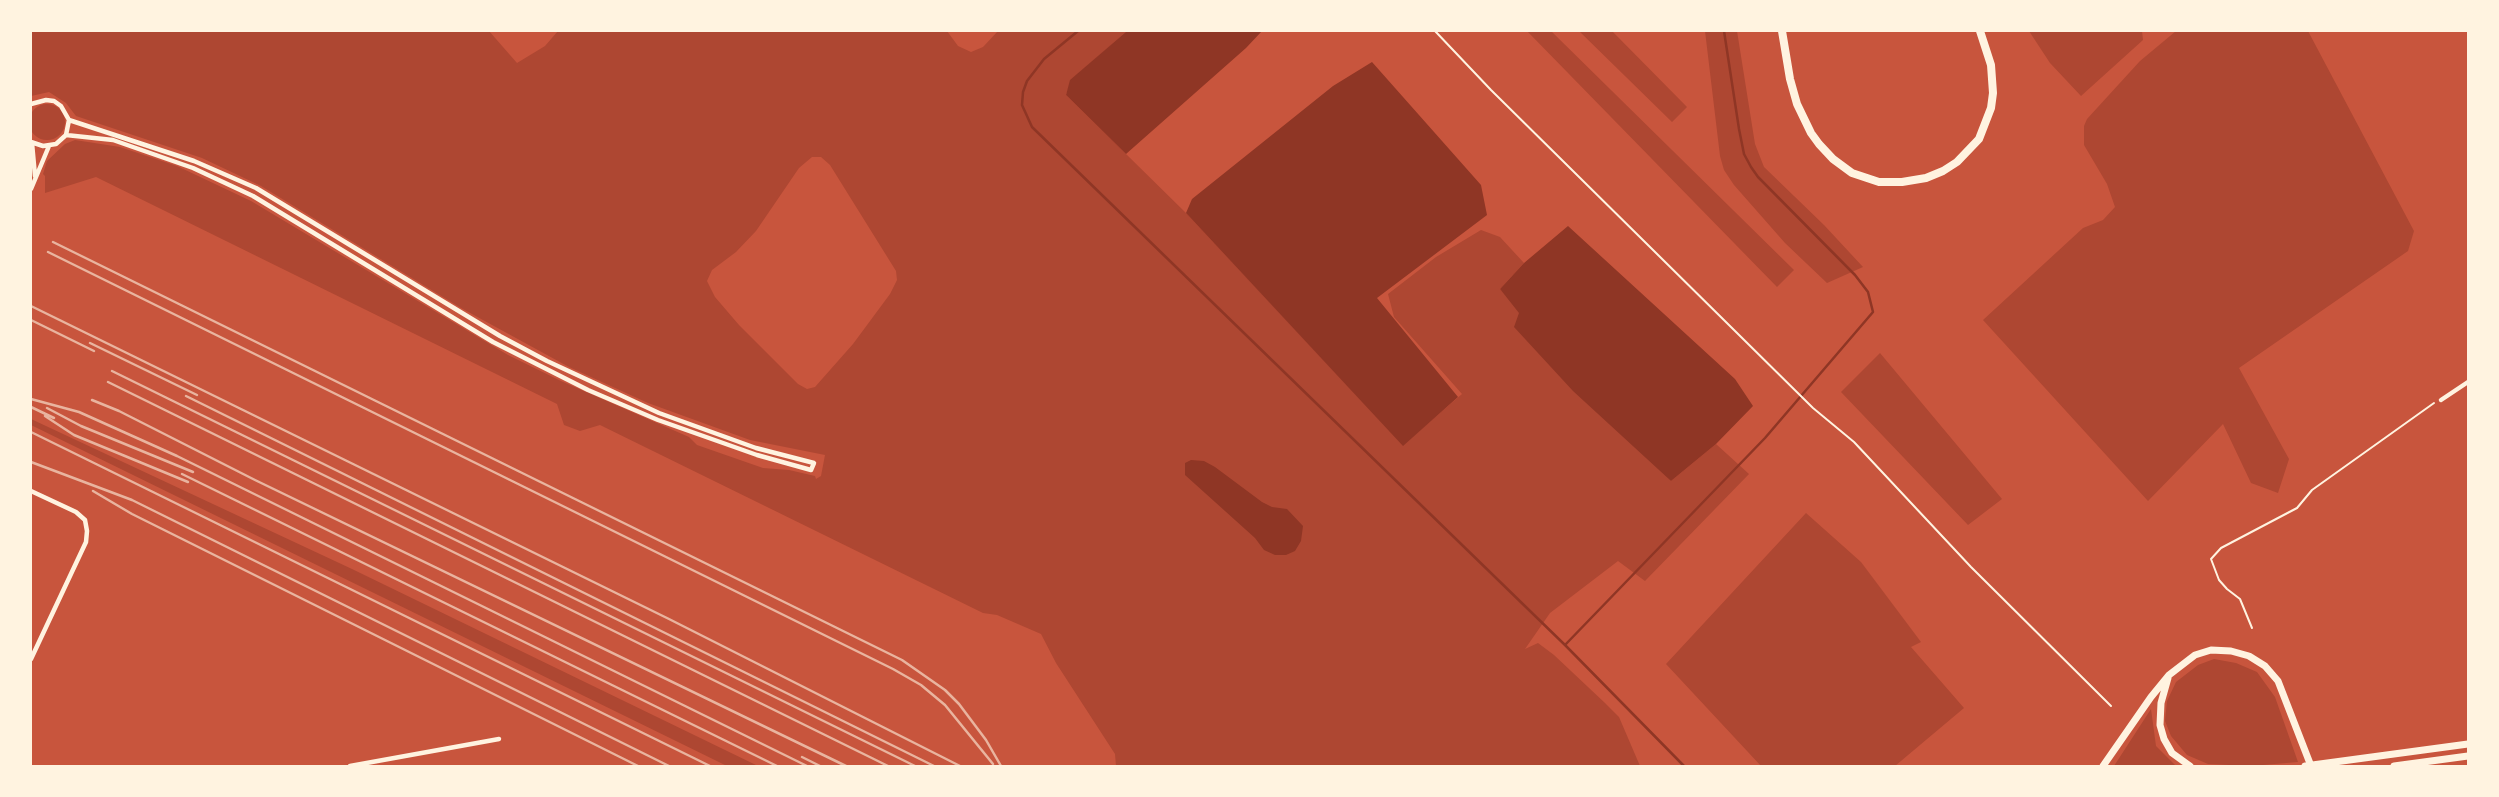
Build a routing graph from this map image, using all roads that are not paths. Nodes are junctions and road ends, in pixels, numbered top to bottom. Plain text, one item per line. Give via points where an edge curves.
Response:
1 (1782, 31) edge
2 (1980, 31) edge
3 (31, 104) edge
4 (69, 120) junction
5 (66, 134) junction
6 (32, 142) edge
7 (49, 146) junction
8 (36, 178) junction
9 (31, 189) edge
10 (2468, 382) edge
11 (2441, 400) road end
12 (31, 491) edge
13 (31, 659) edge
14 (2169, 675) junction
15 (499, 739) dead end
16 (2468, 744) edge
17 (2468, 756) edge
18 (350, 766) edge
19 (2103, 766) edge
20 (2190, 766) edge
21 (2304, 766) edge
22 (2311, 766) edge
23 (2394, 766) edge

1 - 2 highway via 1790,79 1811,133 1833,160 1852,173 1879,182 1902,182 1926,178 1957,162 1979,139 1991,108 1993,78
3 - 4 street via 54,101
4 - 5 street
4 - 5 street via 170,152 256,188 547,362 659,413 756,448 814,463 811,470 658,420 580,387 494,342 253,196 192,168 113,140
5 - 7 street
6 - 7 street
6 - 8 street
7 - 8 street
8 - 9 street
10 - 11 street
12 - 13 street via 76,512 85,520 87,531 86,542
14 - 19 highway
14 - 20 highway via 2161,703 2160,725 2172,754
14 - 22 highway via 2195,655 2211,650 2231,650 2265,666 2278,681
15 - 18 street
16 - 21 highway
17 - 23 highway

